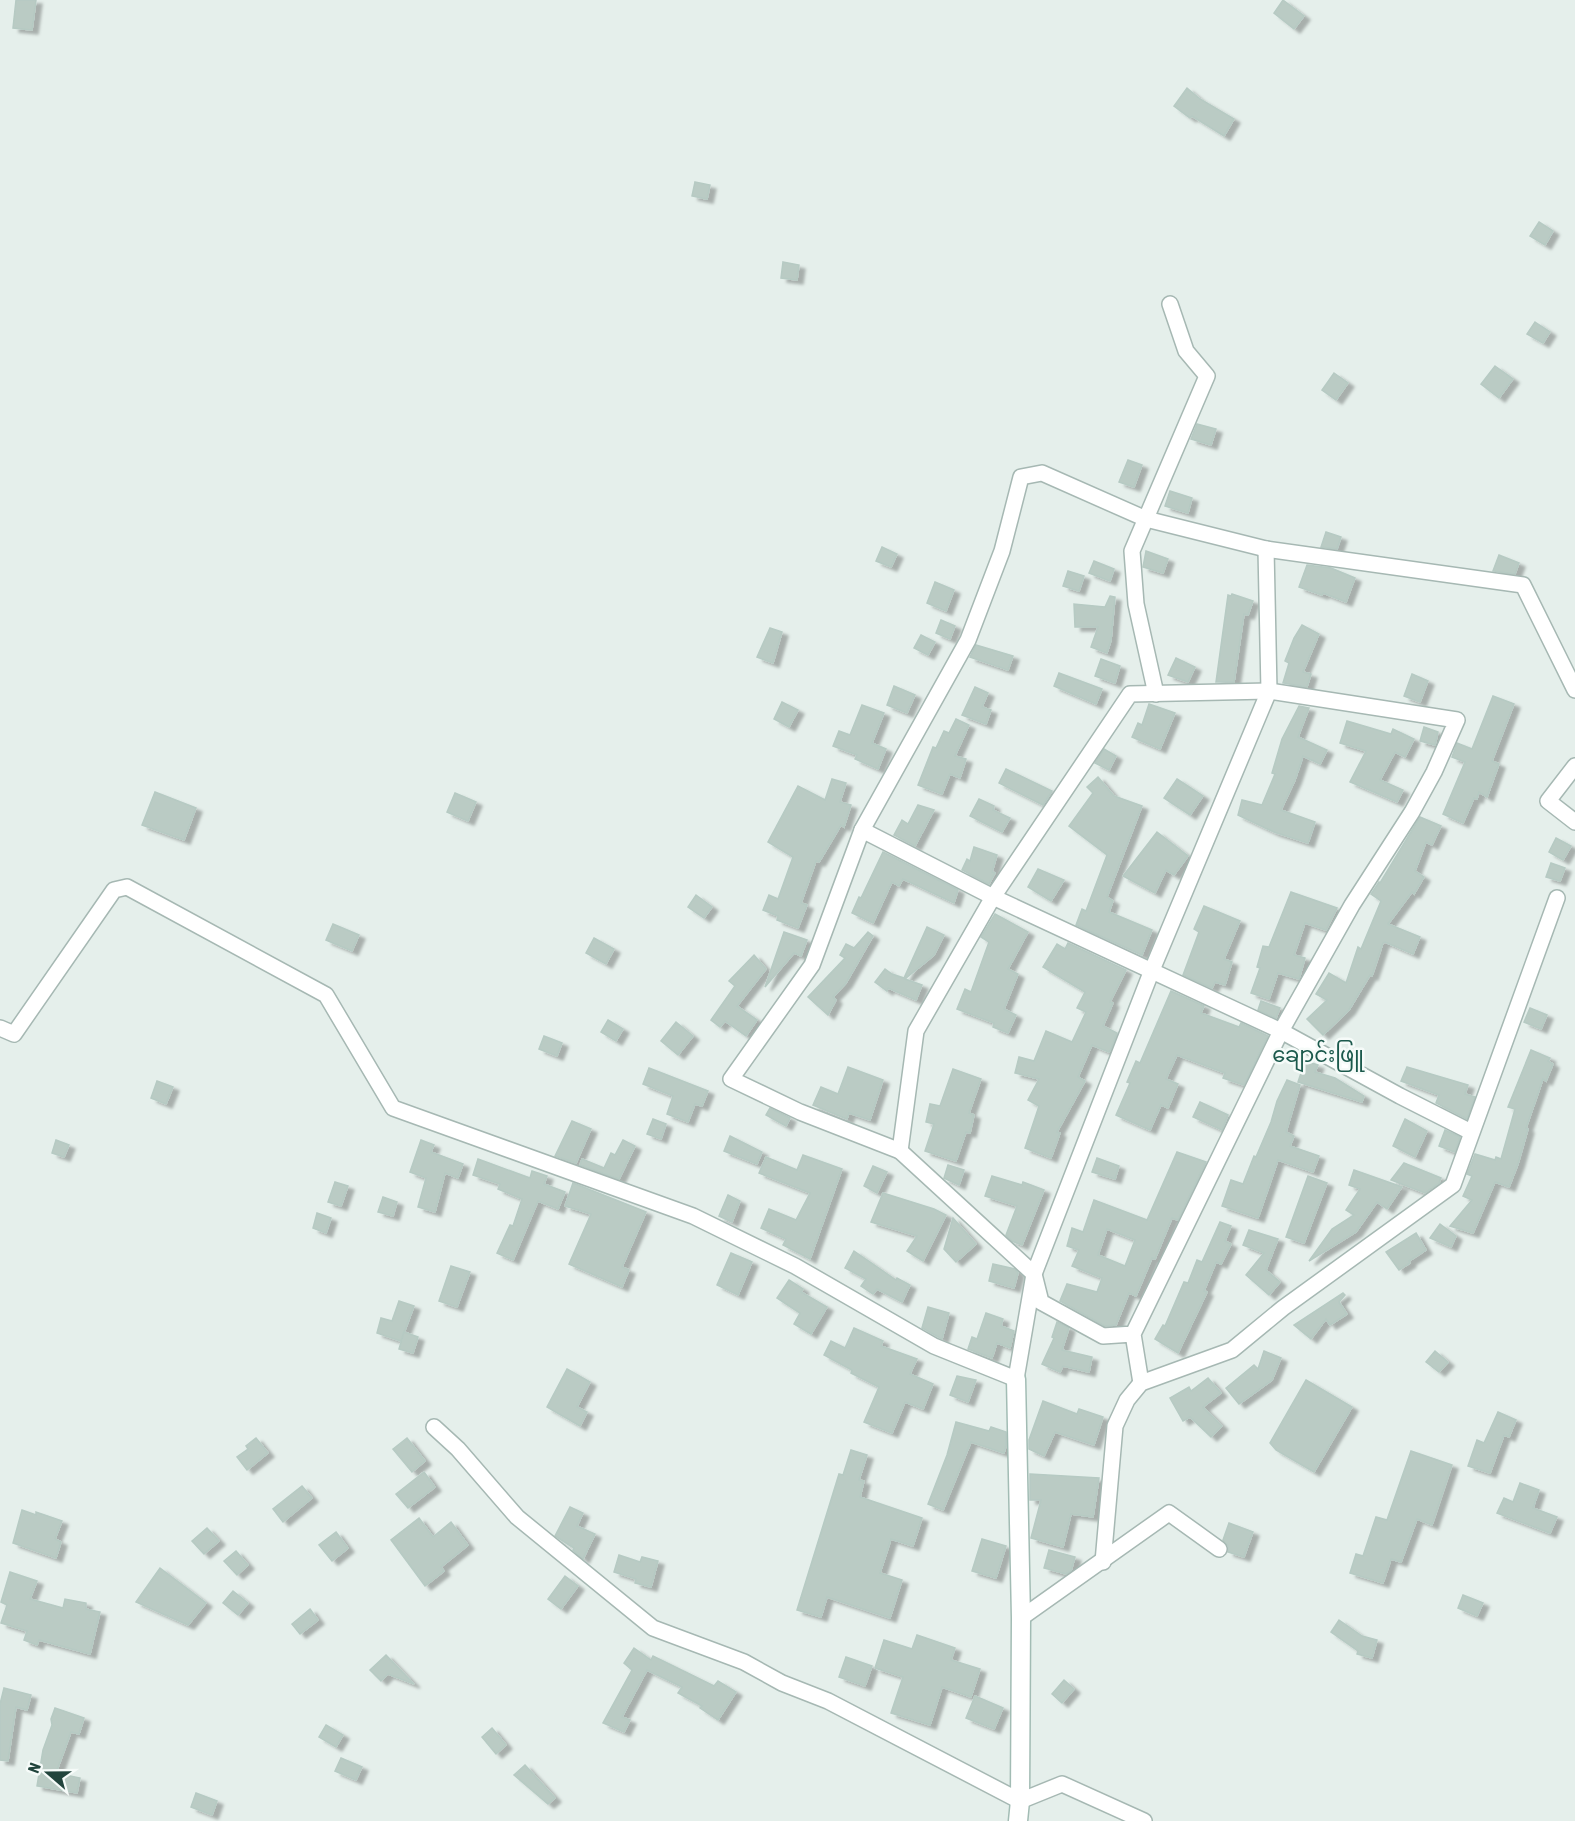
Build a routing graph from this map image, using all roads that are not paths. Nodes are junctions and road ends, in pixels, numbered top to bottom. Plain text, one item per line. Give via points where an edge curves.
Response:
1 (1170, 304) dead end
2 (1146, 519) junction
3 (1266, 549) junction
4 (1575, 690) edge
5 (1269, 691) junction
6 (1156, 694) junction
7 (1575, 766) edge
8 (1575, 822) edge
9 (862, 830) junction
10 (993, 897) junction
11 (1557, 898) dead end
12 (1152, 970) junction
13 (0, 1028) edge
14 (1281, 1031) junction
15 (1471, 1132) junction
16 (900, 1151) junction
17 (1034, 1274) junction
18 (1133, 1334) junction
19 (1016, 1379) junction
20 (1141, 1383) junction
21 (434, 1427) dead end
22 (1219, 1549) dead end
23 (1102, 1562) junction
24 (1021, 1618) junction
25 (1020, 1801) junction
26 (1018, 1821) edge
27 (1144, 1821) edge

1 - 2 street via 1186,351 1207,376
2 - 3 street
2 - 6 street via 1132,552 1136,604
2 - 9 street via 1042,473 1021,477 1002,551 968,640
3 - 4 street via 1523,585
3 - 5 street
5 - 6 street
5 - 12 street
5 - 14 street via 1456,720 1412,812
6 - 10 street via 1130,694
7 - 8 street via 1548,801
9 - 10 street
9 - 16 street via 812,965 731,1079 800,1112
10 - 12 street
10 - 16 street via 916,1031
11 - 15 street
12 - 14 street
12 - 17 street
13 - 19 street via 14,1034 114,890 127,887 326,995 393,1108 693,1216 795,1266 934,1346
14 - 15 street
14 - 18 street
15 - 20 street via 1453,1185 1283,1308 1232,1350
16 - 17 street
17 - 18 street via 1041,1302 1103,1336
17 - 19 street
18 - 20 street
19 - 24 street
20 - 23 street via 1127,1400 1115,1426
21 - 25 street via 517,1517 653,1628 744,1662 828,1701
22 - 23 street via 1169,1513
23 - 24 street
24 - 25 street
25 - 26 street
25 - 27 street via 1062,1784

